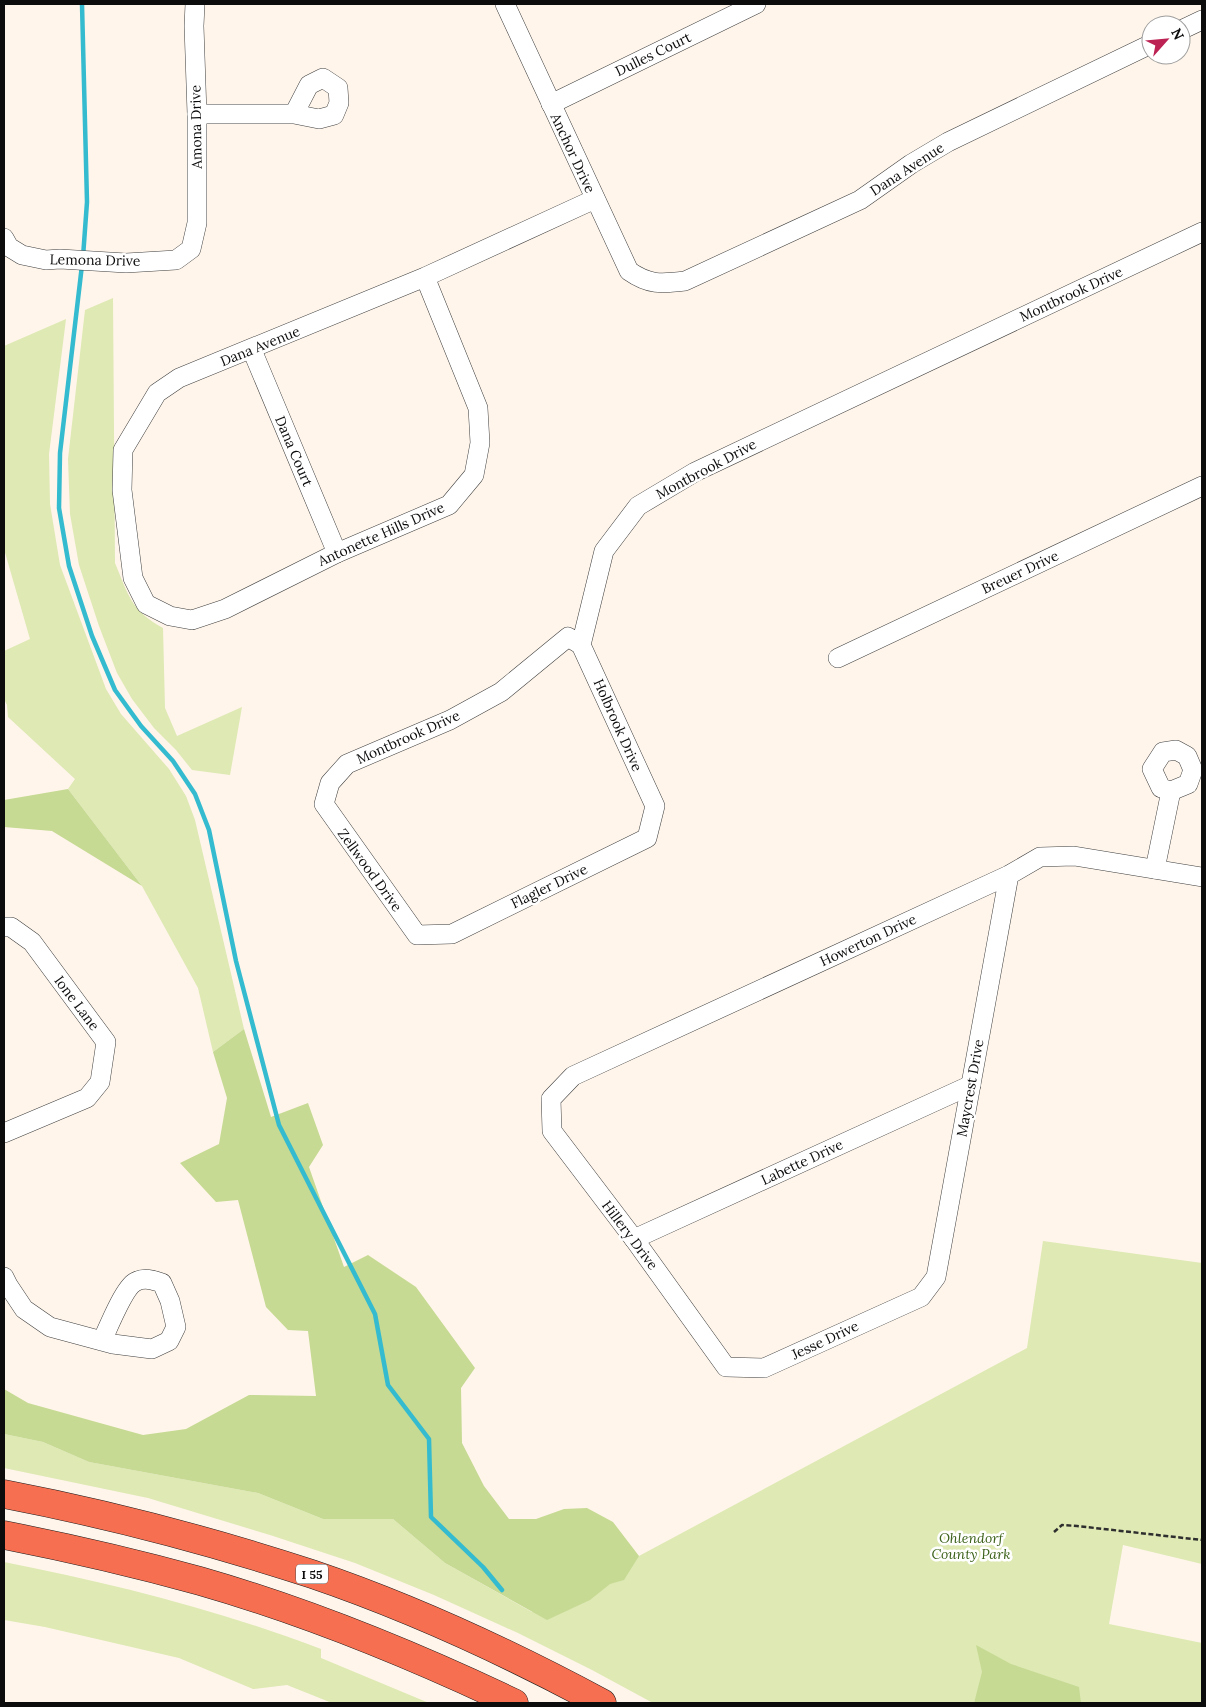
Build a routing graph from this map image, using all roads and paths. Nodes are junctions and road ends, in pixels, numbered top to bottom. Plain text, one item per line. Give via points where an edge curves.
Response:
1 (195, 4) edge
2 (505, 4) edge
3 (756, 4) edge
4 (1141, 49) edge
5 (551, 104) junction
6 (197, 114) junction
7 (294, 114) dead end
8 (595, 199) junction
9 (1202, 232) edge
10 (4, 238) edge
11 (191, 249) joint
12 (424, 277) junction
13 (660, 284) joint
14 (252, 350) junction
15 (1202, 486) edge
16 (337, 552) junction
17 (170, 616) joint
18 (581, 645) junction
19 (838, 658) dead end
20 (1171, 791) dead end
21 (324, 804) joint
22 (655, 806) joint
23 (1154, 869) junction
24 (1009, 875) junction
25 (1202, 877) edge
26 (4, 927) edge
27 (417, 935) joint
28 (971, 1085) junction
29 (551, 1098) joint
30 (4, 1133) edge
31 (634, 1239) junction
32 (4, 1277) edge
33 (921, 1297) joint
34 (102, 1341) dead end
35 (726, 1367) joint
36 (4, 1494) edge
37 (1054, 1532) dead end
38 (4, 1535) edge
39 (1202, 1540) edge
40 (514, 1703) edge
41 (602, 1703) edge

1 - 6 street, Amona Drive
2 - 5 street, Anchor Drive
3 - 5 street, Dulles Court
4 - 13 street, Dana Avenue via 948,142 860,200 684,281
5 - 8 street, Anchor Drive
6 - 7 street
6 - 11 street, Amona Drive via 197,223
8 - 12 street, Dana Avenue
8 - 13 street, Anchor Drive via 629,271
9 - 18 street, Montbrook Drive via 696,472 638,506 604,551
10 - 11 street, Lemona Drive via 8,247 22,255 46,260 126,263 176,260
12 - 14 street, Dana Avenue
12 - 16 street, Antonette Hills Drive via 478,408 480,443 474,475 449,505
14 - 16 street, Dana Court
14 - 17 street, Dana Avenue via 179,378 157,393 123,450 122,490 133,578 146,604
15 - 19 street, Breuer Drive
16 - 17 street, Antonette Hills Drive via 225,609 192,620
18 - 21 street, Montbrook Drive via 568,637 501,692 450,720 347,764 330,783
18 - 22 street, Holbrook Drive
20 - 23 street
21 - 27 street, Zellwood Drive
22 - 27 street, Flagler Drive via 647,838 452,934
23 - 24 street, Howerton Drive via 1074,856 1040,857
23 - 25 street, Howerton Drive
24 - 28 street, Maycrest Drive
24 - 29 street, Howerton Drive via 573,1076
26 - 30 street, Ione Lane via 11,927 32,942 106,1042 100,1082 87,1098
28 - 31 street, Labette Drive
28 - 33 street, Maycrest Drive via 936,1277
29 - 31 street, Hillery Drive via 552,1131
31 - 35 street, Hillery Drive
32 - 34 street via 24,1309 50,1327
33 - 35 street, Jesse Drive via 764,1368
36 - 41 highway, I 55 via 149,1526 313,1575 471,1638
37 - 39 path via 1062,1525
38 - 40 highway via 201,1581 280,1607 437,1667

